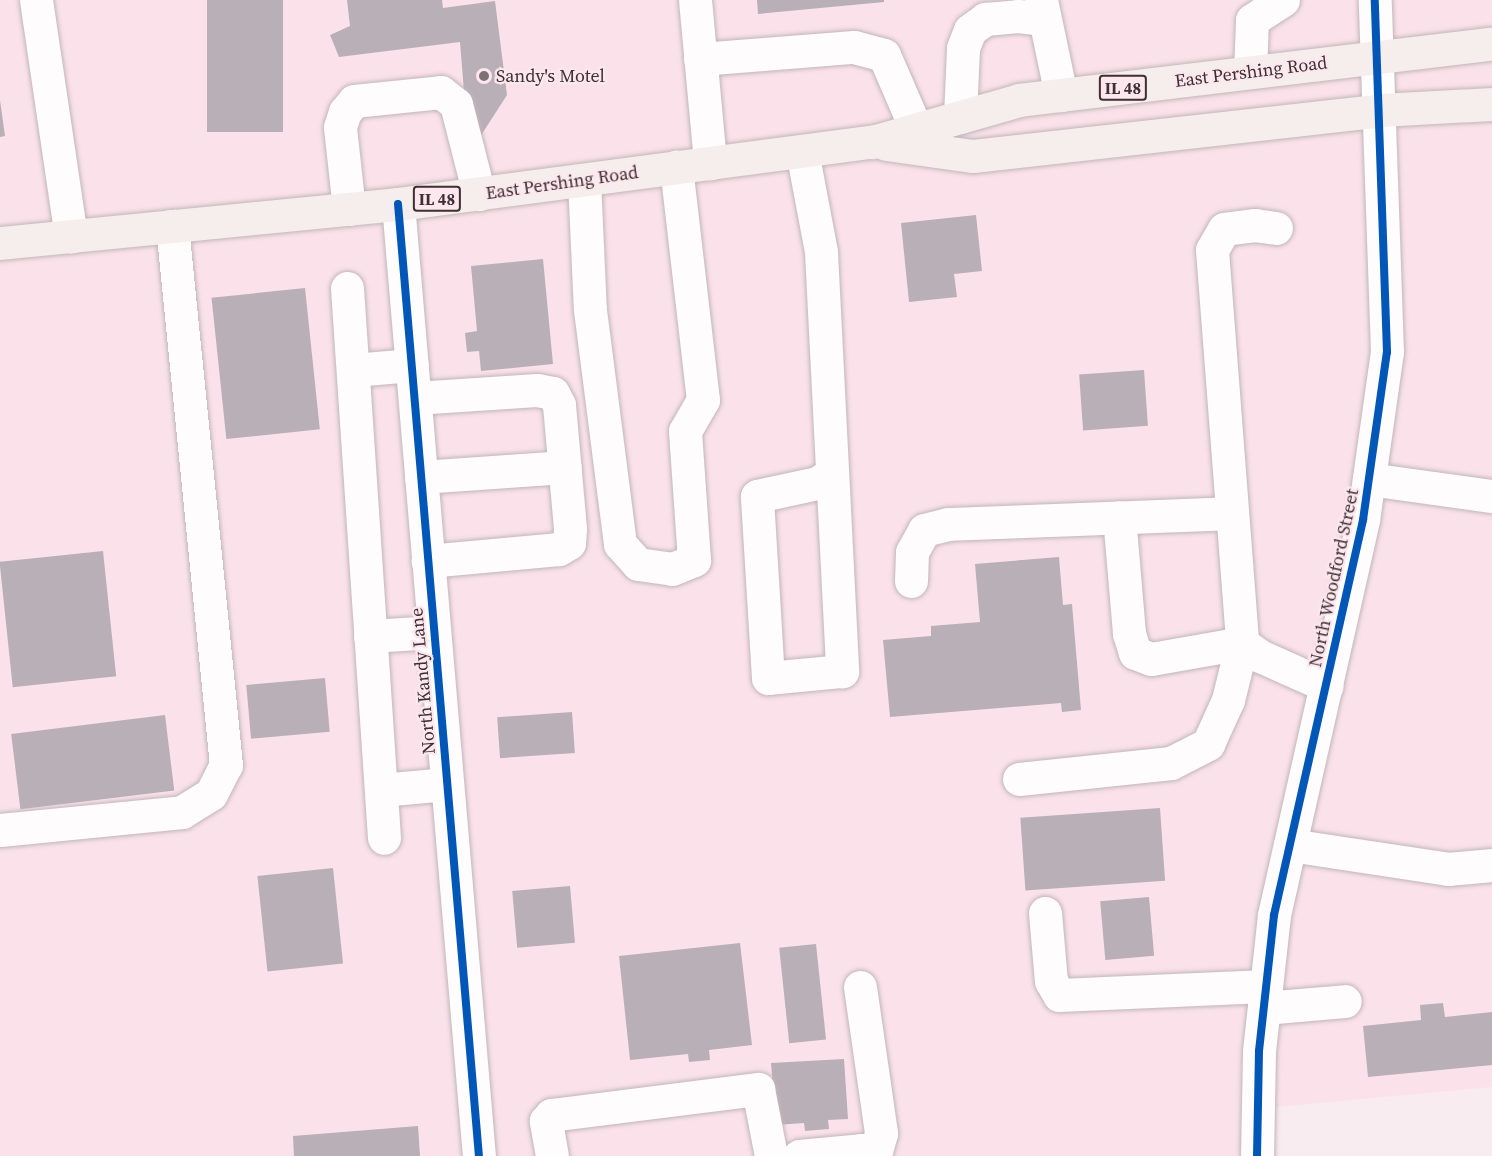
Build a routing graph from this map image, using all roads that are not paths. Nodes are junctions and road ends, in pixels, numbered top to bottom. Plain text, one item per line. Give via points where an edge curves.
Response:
1 (36, 0) edge
2 (695, 0) edge
3 (1282, 0) edge
4 (1376, 0) edge
5 (1041, 10) edge
6 (1492, 44) edge
7 (1379, 57) junction
8 (700, 58) junction
9 (1250, 72) junction
10 (1061, 95) junction
11 (1492, 104) edge
12 (1380, 110) junction
13 (960, 117) junction
14 (916, 129) junction
15 (872, 142) junction
16 (802, 151) junction
17 (710, 163) junction
18 (676, 167) junction
19 (585, 180) junction
20 (479, 194) junction
21 (398, 204) junction
22 (349, 209) junction
23 (172, 226) junction
24 (1276, 228) dead end
25 (70, 236) junction
26 (0, 243) edge
27 (347, 288) dead end
28 (412, 365) junction
29 (353, 370) junction
30 (415, 398) junction
31 (564, 467) junction
32 (830, 475) junction
33 (422, 477) junction
34 (1369, 479) junction
35 (1492, 496) edge
36 (1232, 513) junction
37 (1119, 517) junction
38 (428, 561) junction
39 (911, 581) dead end
40 (434, 632) junction
41 (370, 636) junction
42 (1242, 644) junction
43 (1327, 686) junction
44 (1018, 779) dead end
45 (447, 784) junction
46 (381, 790) junction
47 (0, 830) edge
48 (384, 838) dead end
49 (1290, 845) junction
50 (1492, 865) edge
51 (1045, 913) dead end
52 (860, 987) dead end
53 (1265, 997) junction
54 (1345, 1001) dead end
55 (479, 1156) edge
56 (552, 1156) edge
57 (771, 1156) edge
58 (799, 1156) edge
59 (873, 1156) edge
60 (1257, 1156) edge

1 - 25 street
2 - 8 street
3 - 9 street via 1252,20
4 - 7 street, North Woodford Street
5 - 10 street
5 - 13 street via 985,19 970,30 963,48
6 - 7 main road, East Pershing Road / IL 48
7 - 9 main road, East Pershing Road / IL 48
7 - 12 street, North Woodford Street
8 - 14 street via 854,46 884,55
8 - 17 street
9 - 10 main road, East Pershing Road / IL 48
10 - 13 main road, East Pershing Road / IL 48 via 1019,100
11 - 12 main road, East Pershing Road / IL 48
12 - 15 main road, East Pershing Road / IL 48 via 973,156
12 - 34 street, North Woodford Street via 1387,352
13 - 14 main road, East Pershing Road / IL 48
14 - 15 main road, East Pershing Road / IL 48
15 - 16 main road, East Pershing Road / IL 48
16 - 17 main road, East Pershing Road / IL 48
16 - 32 street via 821,252
17 - 18 main road, East Pershing Road / IL 48
18 - 19 main road, East Pershing Road / IL 48
18 - 19 street via 703,400 685,431 694,560 672,569 638,564 620,544 590,310
19 - 20 main road, East Pershing Road / IL 48
20 - 21 main road, East Pershing Road / IL 48
20 - 22 street via 456,104 441,92 354,101 340,127
21 - 22 main road, East Pershing Road / IL 48
21 - 28 street, North Kandy Lane
22 - 23 main road, East Pershing Road / IL 48
23 - 25 main road, East Pershing Road / IL 48
23 - 47 street via 226,765 212,794 182,812
24 - 36 street via 1255,225 1224,229 1212,250
25 - 26 main road, East Pershing Road / IL 48
27 - 29 street
28 - 29 street
28 - 30 street, North Kandy Lane
29 - 41 street
30 - 31 street via 537,390 553,393 559,405
30 - 33 street, North Kandy Lane
31 - 33 street
31 - 38 street via 569,543 559,549
32 - 32 street via 817,483 757,496 768,678 842,670
33 - 38 street, North Kandy Lane
34 - 35 street
34 - 43 street, North Woodford Street
36 - 37 street
36 - 42 street
37 - 39 street via 948,524 924,530 912,552
37 - 42 street via 1129,633 1135,653 1151,660
38 - 40 street, North Kandy Lane
40 - 41 street
40 - 45 street, North Kandy Lane
41 - 46 street
42 - 43 street
42 - 44 street via 1228,700 1208,744 1171,763
43 - 49 street, North Woodford Street
45 - 46 street
45 - 55 street, North Kandy Lane
46 - 48 street
49 - 50 street via 1448,869
49 - 53 street, North Woodford Street via 1274,915
51 - 53 street via 1051,981 1059,995
52 - 59 street via 880,1133
53 - 54 street
53 - 60 street, North Woodford Street
56 - 57 street via 546,1121 551,1115 758,1089
58 - 59 street via 861,1150

